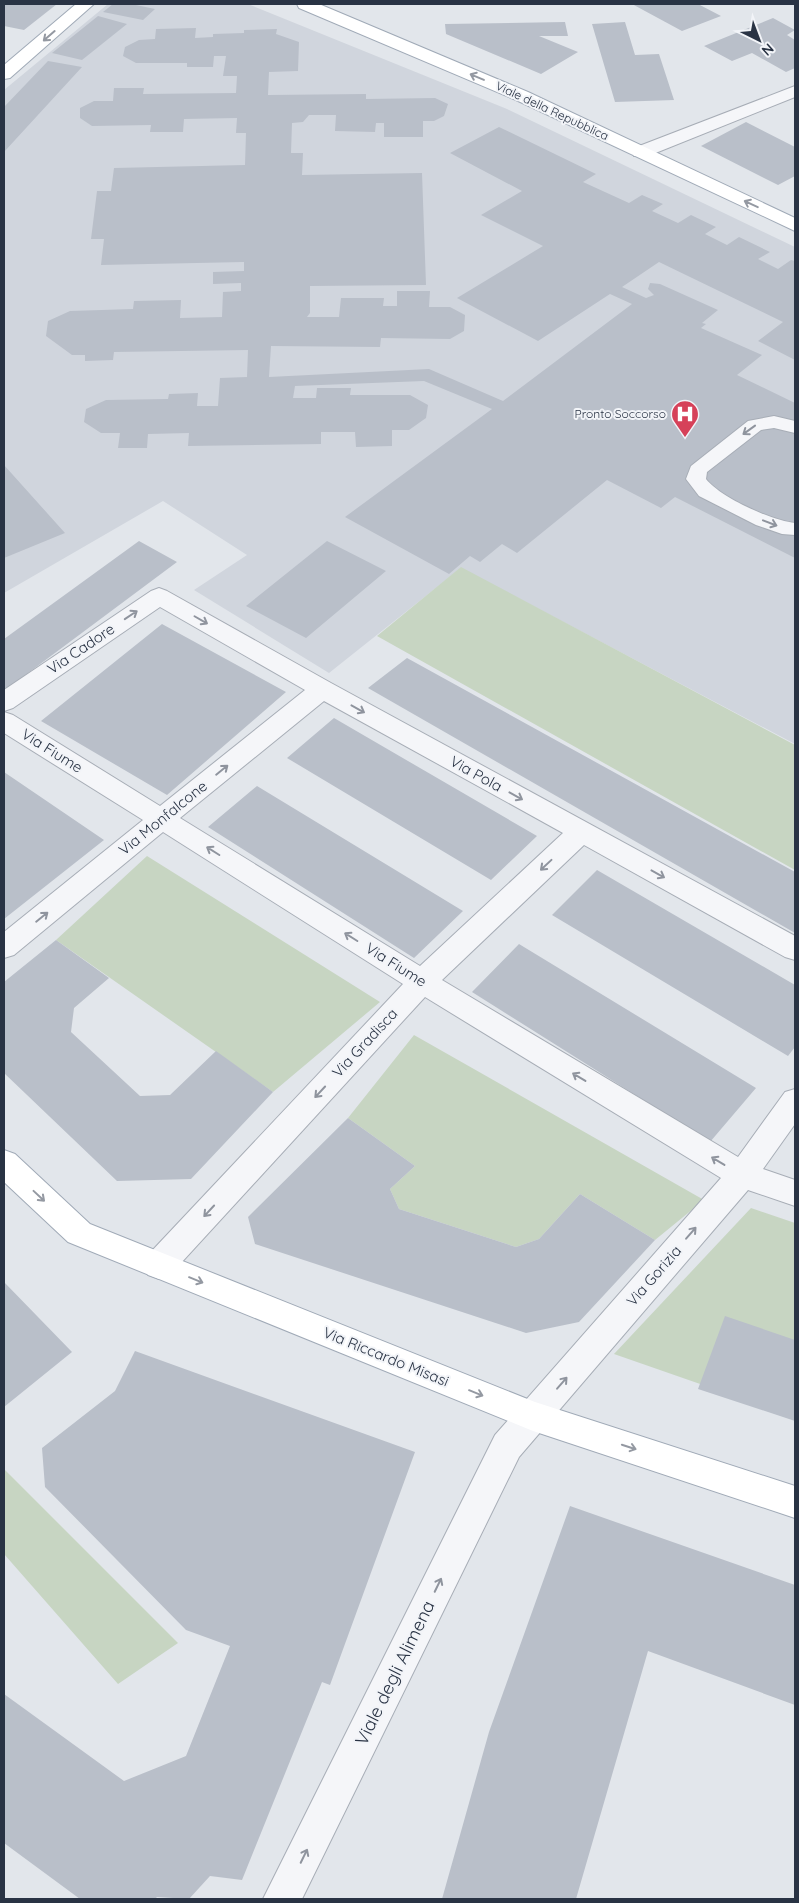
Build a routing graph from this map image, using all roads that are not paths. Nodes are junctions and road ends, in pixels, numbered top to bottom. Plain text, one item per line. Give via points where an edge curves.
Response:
1 (86, 4) edge
2 (305, 4) edge
3 (6, 69) edge
4 (795, 91) edge
5 (641, 152) junction
6 (795, 225) edge
7 (795, 427) edge
8 (795, 530) edge
9 (159, 596) joint
10 (322, 689) junction
11 (4, 702) edge
12 (4, 721) edge
13 (162, 820) junction
14 (582, 832) junction
15 (4, 947) edge
16 (795, 949) edge
17 (423, 981) junction
18 (795, 1101) edge
19 (4, 1163) edge
20 (742, 1175) junction
21 (795, 1193) edge
22 (159, 1265) junction
23 (534, 1416) junction
24 (507, 1446) joint
25 (795, 1502) edge
26 (282, 1899) edge

1 -> 3 main road
5 -> 2 main road, Viale della Repubblica via 522,96
4 - 5 street
6 -> 5 main road, Viale della Repubblica
7 -> 8 lane via 774,422 755,425 698,470 696,479 706,492 763,521
9 -> 10 street, Via Pola
11 -> 9 street, Via Cadore
13 -> 10 street, Via Monfalcone
10 -> 14 street, Via Pola
12 - 13 street, Via Fiume
15 -> 13 street, Via Monfalcone
17 -> 13 street, Via Fiume
14 -> 16 street, Via Pola
14 -> 17 street, Via Gradisca
20 -> 17 street, Via Fiume
17 -> 22 street, Via Gradisca
18 - 20 street, Via Gorizia
19 -> 22 main road, Via Riccardo Misasi via 79,1234
20 - 21 street, Via Fiume
23 -> 20 street, Via Gorizia
22 -> 23 main road, Via Riccardo Misasi
23 - 24 street, Via Gorizia
23 -> 25 main road, Via Riccardo Misasi
26 -> 24 street, Viale degli Alimena

